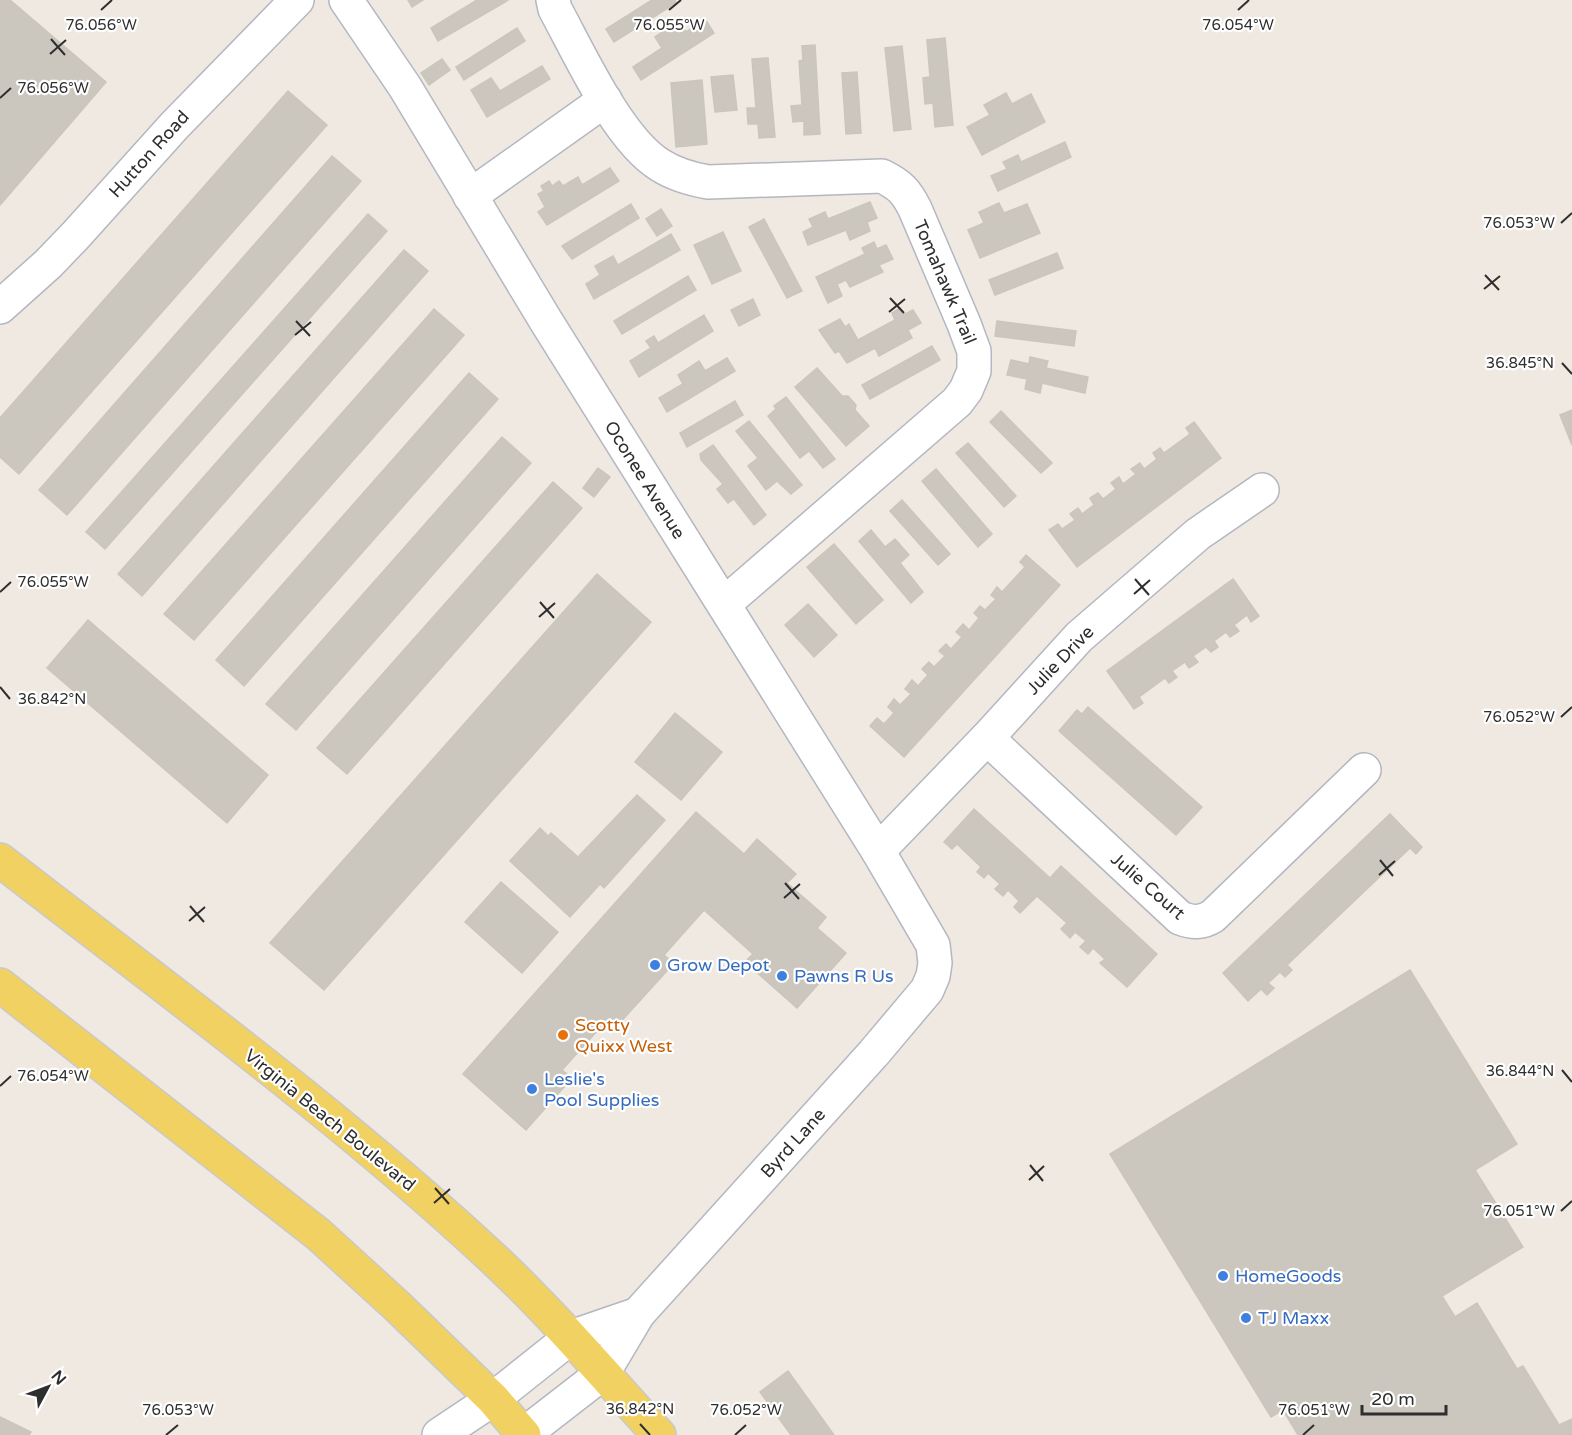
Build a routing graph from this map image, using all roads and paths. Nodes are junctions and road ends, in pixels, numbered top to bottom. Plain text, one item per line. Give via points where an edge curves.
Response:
1 (297, 0) edge
2 (346, 0) edge
3 (553, 0) edge
4 (605, 100) junction
5 (470, 195) junction
6 (0, 307) edge
7 (1262, 490) dead end
8 (724, 604) junction
9 (987, 738) junction
10 (1364, 770) dead end
11 (878, 851) junction
12 (0, 860) edge
13 (935, 963) joint
14 (0, 985) edge
15 (638, 1314) junction
16 (571, 1337) junction
17 (603, 1373) junction
18 (493, 1399) junction
19 (439, 1435) edge
20 (524, 1435) edge
21 (659, 1435) edge

1 - 6 street, Hutton Road via 175,125 69,243
2 - 5 street, Oconee Avenue via 405,87
3 - 4 street, Tomahawk Trail
4 - 5 street
4 - 8 street, Tomahawk Trail via 638,148 660,165 686,177 708,182 882,176 895,182 908,194 974,351 974,371 957,402
5 - 8 street, Oconee Avenue
7 - 9 street, Julie Drive via 1198,534 1079,637
8 - 11 street, Oconee Avenue
9 - 10 street, Julie Court via 1180,918 1193,923 1213,916
9 - 11 street, Julie Drive
11 - 13 street, Oconee Avenue via 930,937
12 - 16 main road, Virginia Beach Boulevard via 396,1172 499,1264
13 - 15 street, Byrd Lane via 927,990 873,1054
14 - 18 main road via 318,1234
15 - 16 street, Byrd Lane
15 - 17 street, Byrd Lane
16 - 17 main road, Virginia Beach Boulevard
16 - 18 street, Byrd Lane
17 - 20 street, Byrd Lane
17 - 21 main road, Virginia Beach Boulevard
18 - 19 street, Byrd Lane
18 - 20 main road

